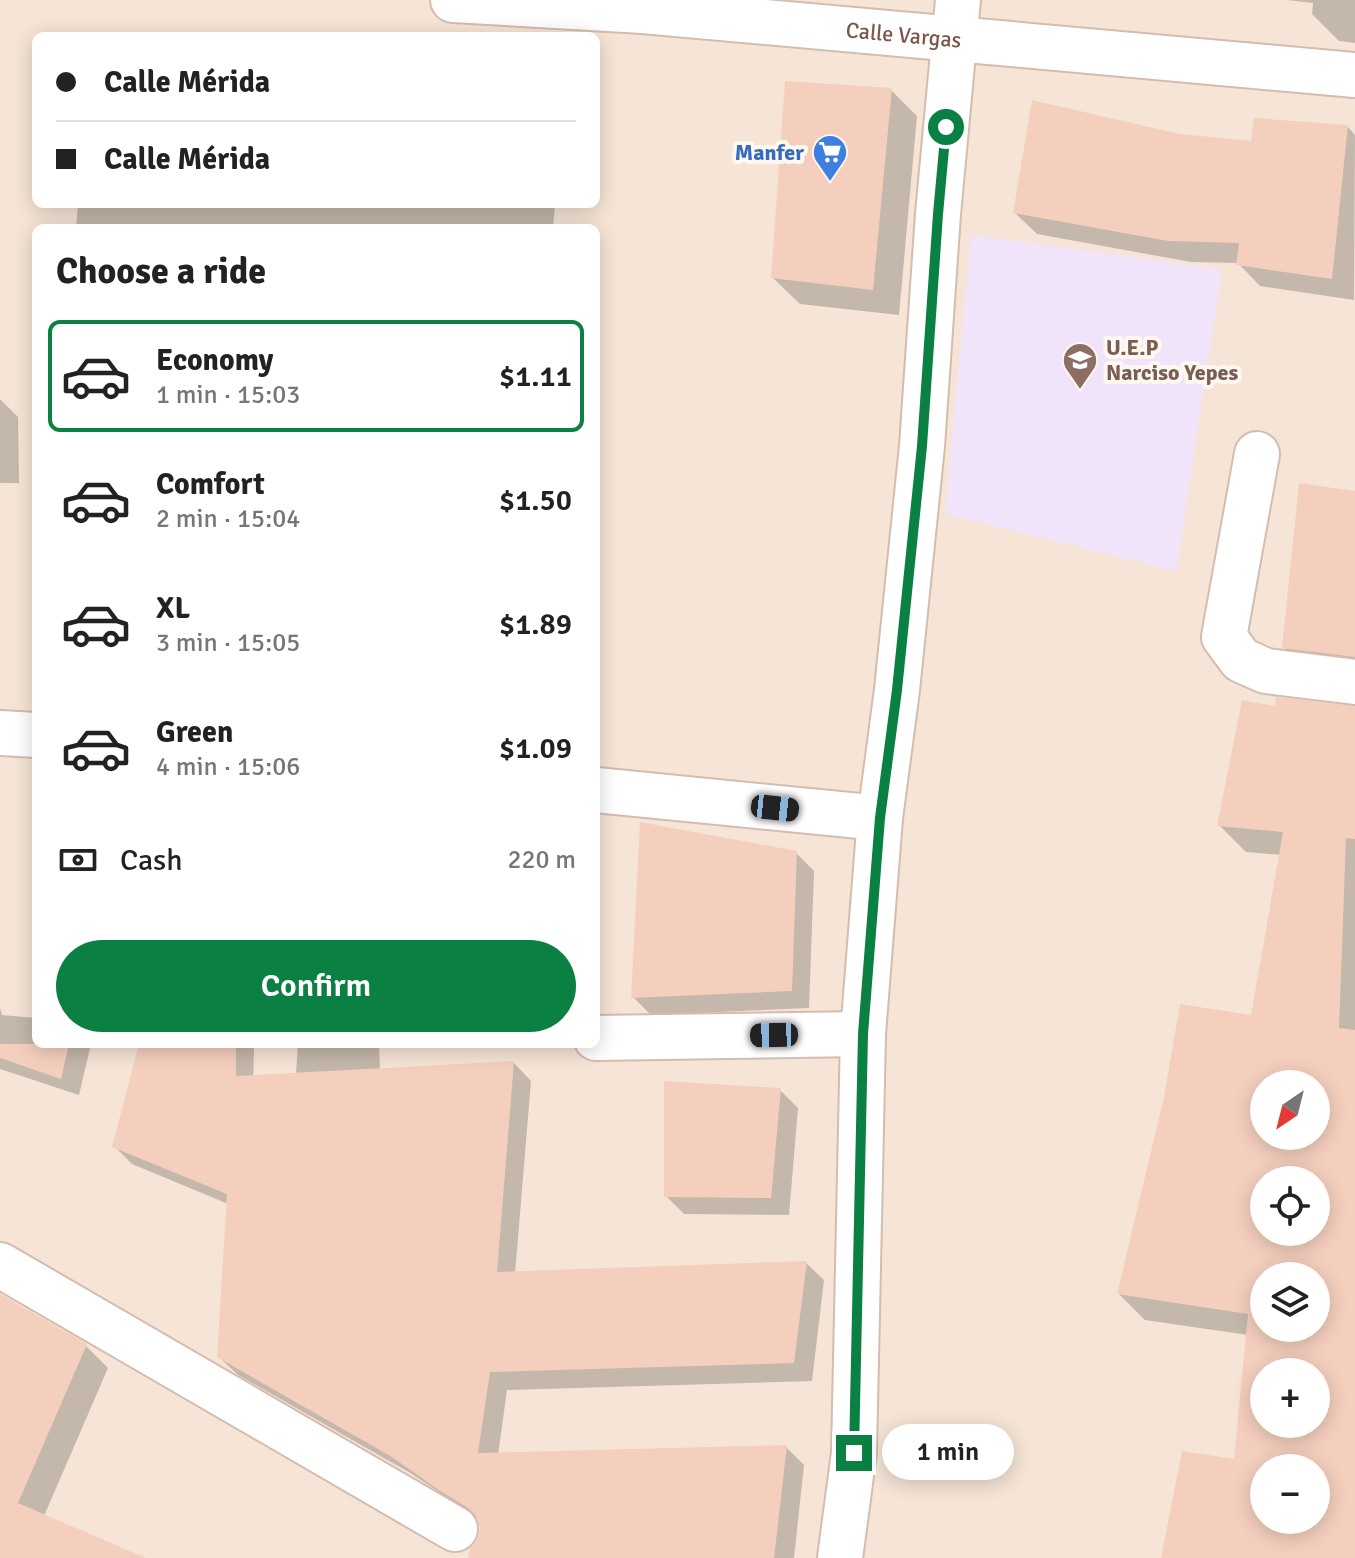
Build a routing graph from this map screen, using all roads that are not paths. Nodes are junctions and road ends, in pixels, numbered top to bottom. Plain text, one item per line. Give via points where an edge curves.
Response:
1 (453, 0) edge
2 (644, 5) edge
3 (956, 20) edge
4 (1355, 75) edge
5 (1257, 454) dead end
6 (1355, 682) edge
7 (0, 733) edge
8 (32, 735) edge
9 (600, 790) edge
10 (880, 818) junction
11 (863, 1034) junction
12 (600, 1038) edge
13 (0, 1265) edge
14 (455, 1529) dead end
15 (840, 1558) edge

1 - 2 street, Calle Vargas
2 - 3 street, Calle Vargas
3 - 4 street, Calle Vargas
3 - 10 street via 922,446
5 - 6 street via 1224,637 1241,660 1266,671
7 - 8 street
9 - 10 street
10 - 11 street
11 - 12 street
11 - 15 street via 854,1453
13 - 14 street

